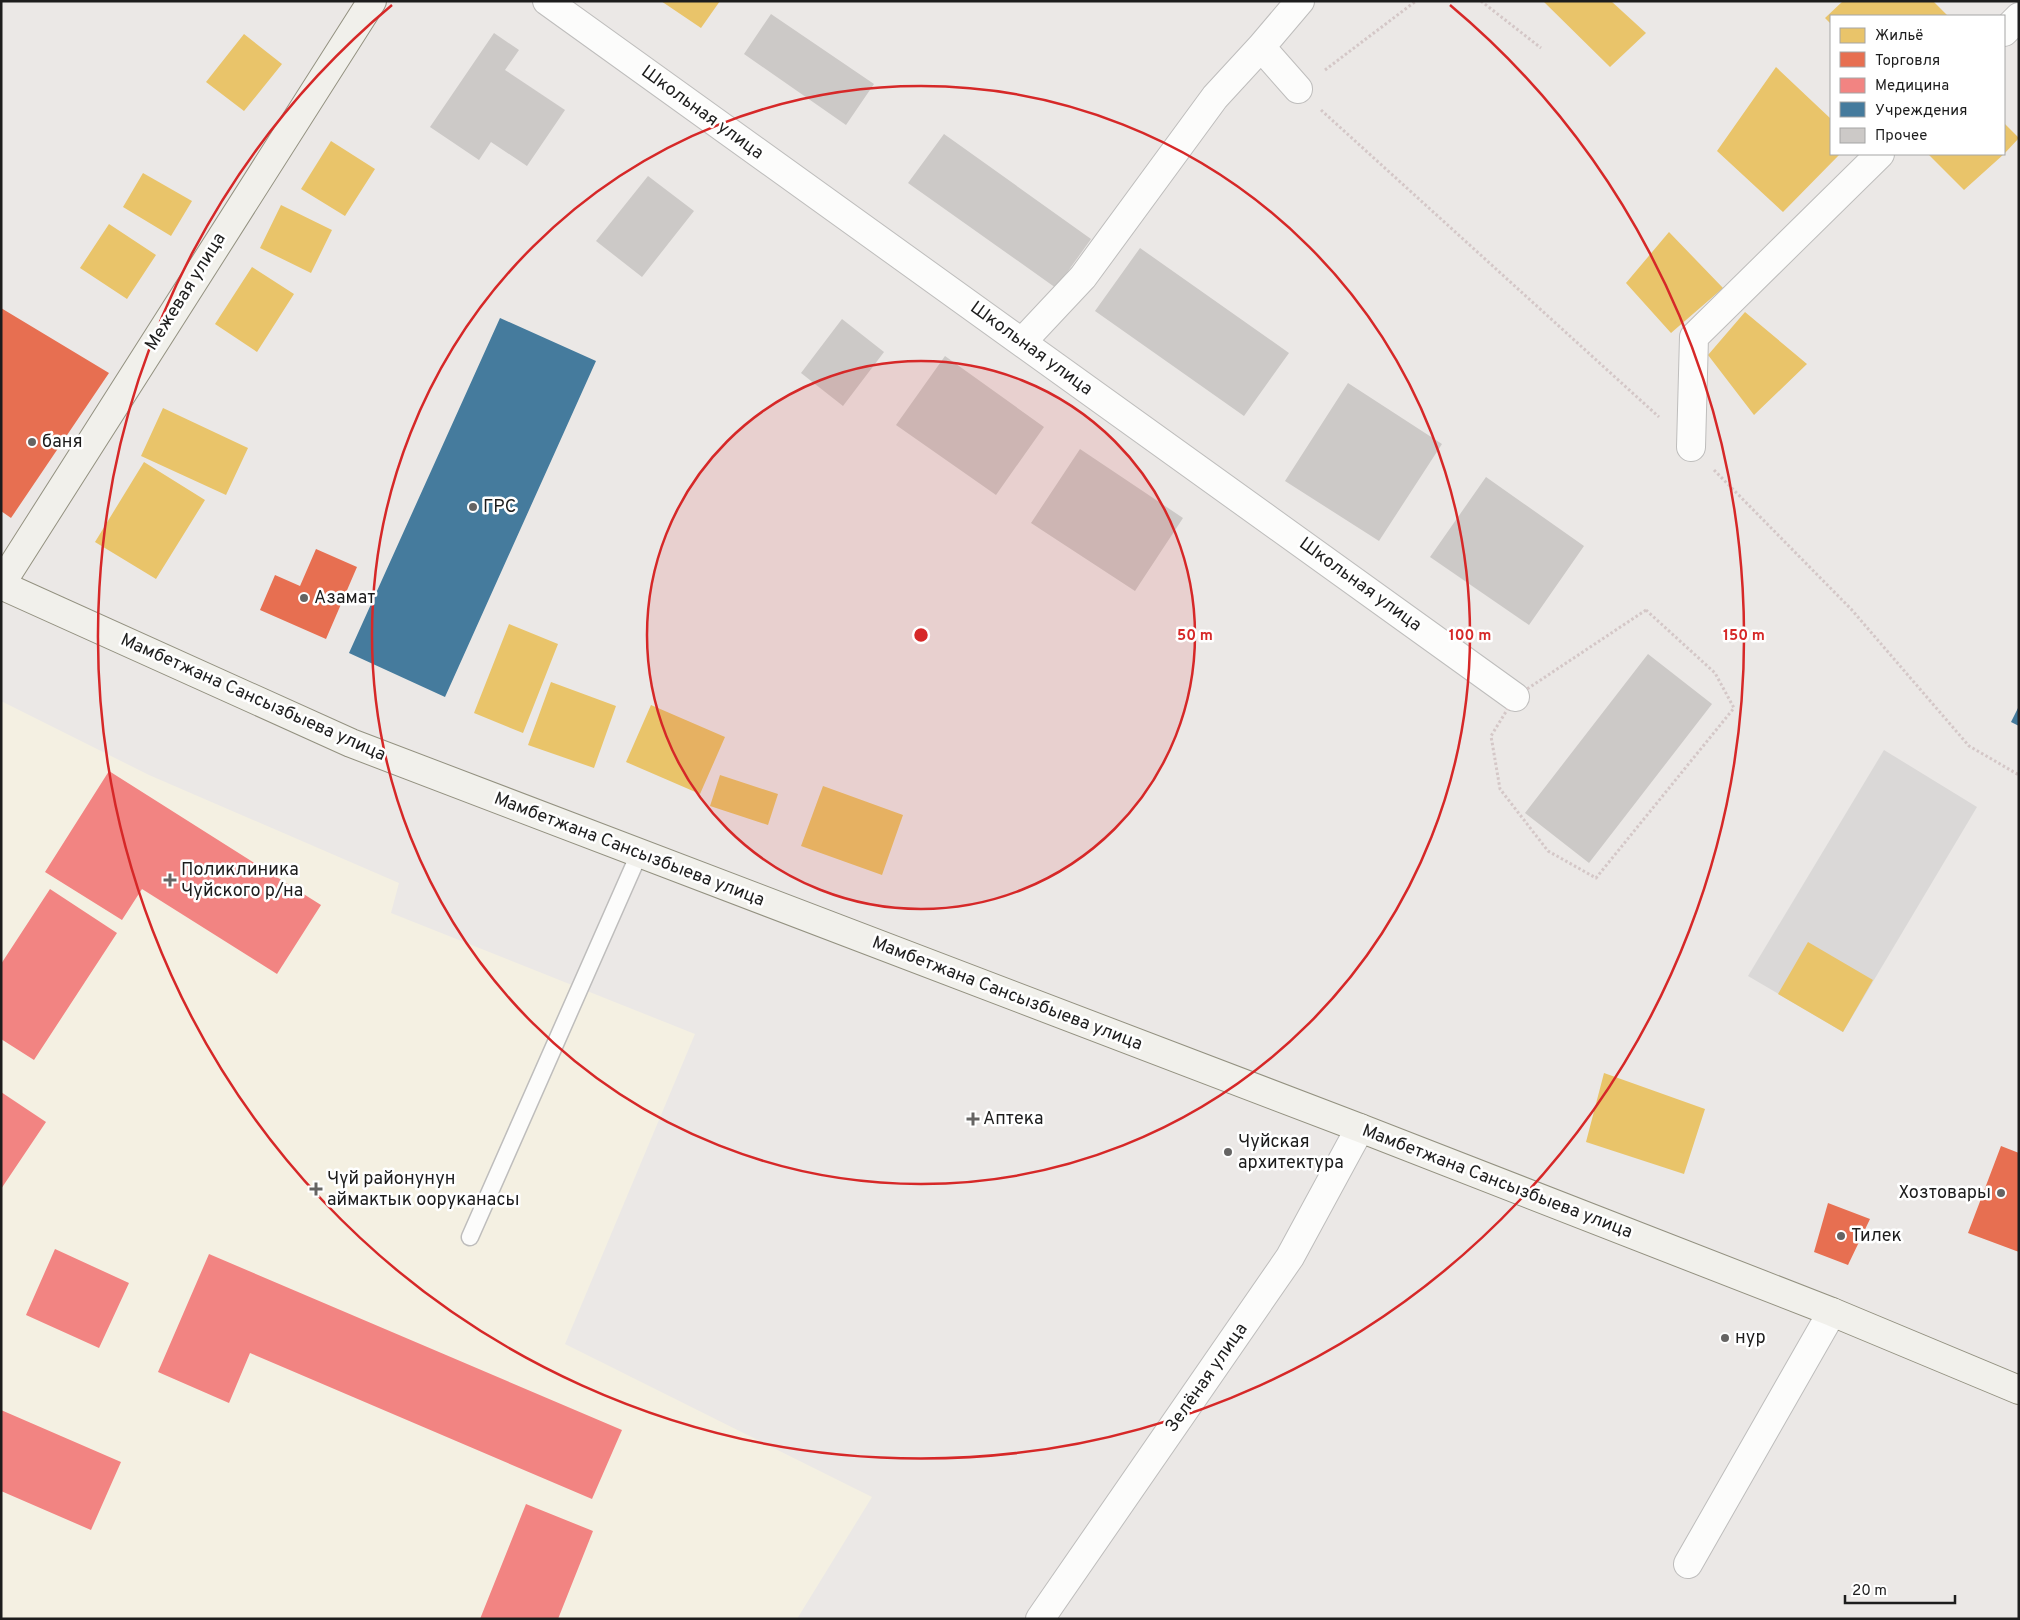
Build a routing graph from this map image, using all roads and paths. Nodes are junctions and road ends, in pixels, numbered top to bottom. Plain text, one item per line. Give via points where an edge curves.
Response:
1 (372, 1) edge
2 (547, 1) edge
3 (1300, 1) edge
4 (1416, 1) edge
5 (1480, 1) edge
6 (2019, 17) edge
7 (2005, 31) edge
8 (1261, 46) junction
9 (1541, 48) dead end
10 (1298, 89) junction
11 (1879, 155) edge
12 (1022, 342) junction
13 (1691, 447) junction
14 (1, 584) edge
15 (1515, 697) junction
16 (2019, 775) edge
17 (639, 854) junction
18 (1360, 1128) junction
19 (470, 1237) dead end
20 (1832, 1312) junction
21 (2019, 1390) edge
22 (1688, 1564) dead end
23 (1040, 1619) edge

1 - 14 main road, Межевая улица
2 - 12 street, Школьная улица
3 - 8 street
4 - 10 path
5 - 9 path
6 - 7 street
8 - 10 street
8 - 12 street via 1215,97 1083,277
10 - 13 path
11 - 13 street via 1694,337
12 - 15 street, Школьная улица
13 - 16 path via 1851,609 1969,746
14 - 17 main road, Мамбетжана Сансызбыева улица via 350,743
15 - 15 path via 1490,736 1500,789 1548,851 1596,878 1734,708 1716,673 1646,610
17 - 18 main road, Мамбетжана Сансызбыева улица
17 - 19 lane
18 - 20 main road, Мамбетжана Сансызбыева улица
18 - 23 street, Зелёная улица via 1290,1257
20 - 21 main road, Мамбетжана Сансызбыева улица
20 - 22 street

